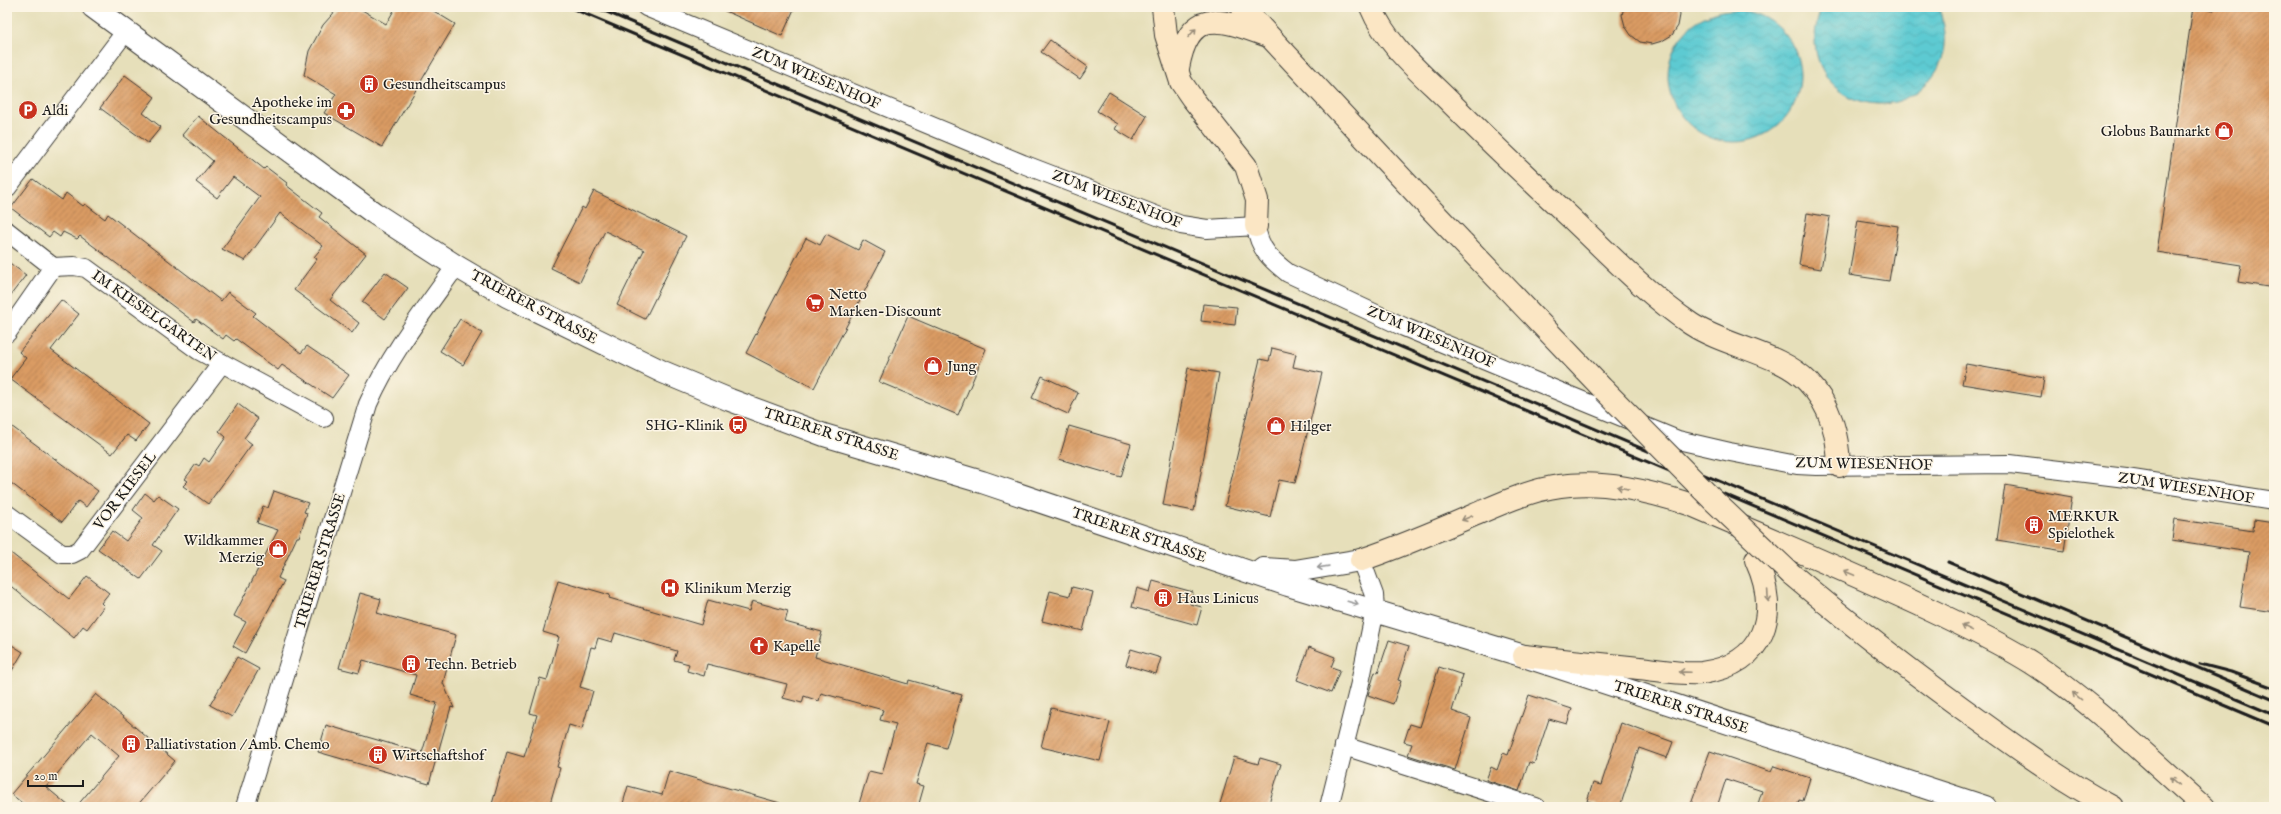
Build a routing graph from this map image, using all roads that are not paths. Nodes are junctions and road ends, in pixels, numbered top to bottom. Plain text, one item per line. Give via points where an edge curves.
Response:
1 (93, 7) edge
2 (646, 7) edge
3 (1163, 7) edge
4 (1242, 7) edge
5 (1371, 7) edge
6 (126, 31) junction
7 (1268, 36) junction
8 (1178, 68) junction
9 (7, 188) edge
10 (1256, 226) junction
11 (7, 231) edge
12 (456, 266) junction
13 (53, 267) junction
14 (7, 332) edge
15 (222, 363) junction
16 (324, 418) dead end
17 (1839, 466) junction
18 (1714, 501) junction
19 (2274, 501) edge
20 (7, 514) edge
21 (1361, 560) junction
22 (1222, 563) junction
23 (1375, 610) junction
24 (1524, 656) junction
25 (1344, 746) junction
26 (245, 807) edge
27 (1328, 807) edge
28 (1536, 807) edge
29 (1985, 807) edge
30 (2112, 807) edge
31 (2204, 807) edge

1 - 6 street, TRIERER STRASSE
2 - 10 street, ZUM WIESENHOF via 1023,164 1181,225 1207,229
3 - 8 main road via 1166,35
4 - 7 main road
5 - 17 main road via 1377,22 1394,47 1516,168 1663,304 1719,340 1784,363 1809,383 1827,408 1834,426
6 - 9 street
6 - 12 street, TRIERER STRASSE via 368,209
8 -> 7 main road via 1188,35 1208,22 1222,21
7 - 18 main road, bridge via 1604,390
8 - 10 main road via 1182,82 1192,98 1246,166 1257,200
10 - 17 street, ZUM WIESENHOF via 1262,248 1288,273 1404,327 1534,381 1678,440 1760,459 1798,465
11 - 13 street
12 - 22 street, TRIERER STRASSE via 507,296 591,338 730,400 824,435 982,482
12 - 26 street, TRIERER STRASSE via 395,351 368,404
13 - 14 street
13 - 15 street, IM KIESELGARTEN via 86,268 198,350
15 - 16 street, IM KIESELGARTEN
15 - 20 street, VOR KIESEL via 80,550 72,554 62,554
17 - 19 street, ZUM WIESENHOF via 2010,464 2126,478
18 -> 24 main road, bridge via 1756,560 1765,578 1768,593 1768,612 1763,631 1756,645 1740,660 1720,669 1701,673
18 - 30 main road, bridge via 1791,574 1928,685 2033,759
21 -> 22 street, TRIERER STRASSE via 1295,571
21 - 23 street via 1374,595
31 -> 21 main road via 2065,686 1991,639 1881,586 1689,504 1662,496 1588,484 1560,486 1532,492
22 -> 23 street, TRIERER STRASSE
23 - 24 street, TRIERER STRASSE
23 - 25 street
24 - 29 street, TRIERER STRASSE
25 - 27 street
25 - 28 street

